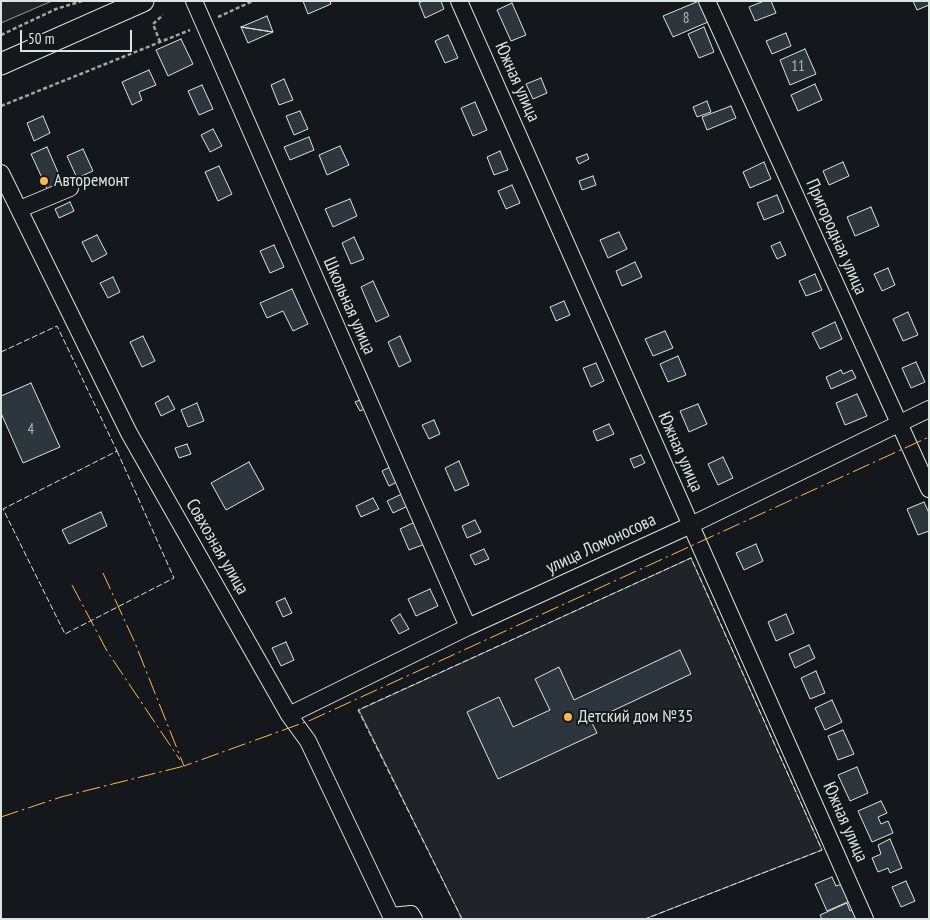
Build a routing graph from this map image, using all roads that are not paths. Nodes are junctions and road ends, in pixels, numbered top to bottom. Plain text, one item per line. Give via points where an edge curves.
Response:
1 (142, 1) edge
2 (194, 1) edge
3 (459, 1) edge
4 (707, 1) edge
5 (1, 64) edge
6 (1, 173) edge
7 (70, 188) dead end
8 (20, 209) junction
9 (929, 408) edge
10 (899, 423) junction
11 (929, 489) edge
12 (691, 525) junction
13 (468, 626) junction
14 (289, 715) junction
15 (392, 917) edge
16 (414, 919) edge
17 (866, 919) edge

1 - 5 main road
2 - 13 street, Школьная улица
3 - 12 street, Южная улица
4 - 10 street, Пригородная улица
6 - 8 street, Совхозная улица
7 - 8 street
8 - 14 street, Совхозная улица via 129,433
9 - 10 street, улица Ломоносова
10 - 11 street, Пригородная улица
10 - 12 street, улица Ломоносова
12 - 13 street, улица Ломоносова
12 - 17 street, Южная улица
13 - 14 street, улица Ломоносова
14 - 15 street, Совхозная улица via 308,741
15 - 16 street, Совхозная улица via 411,914

